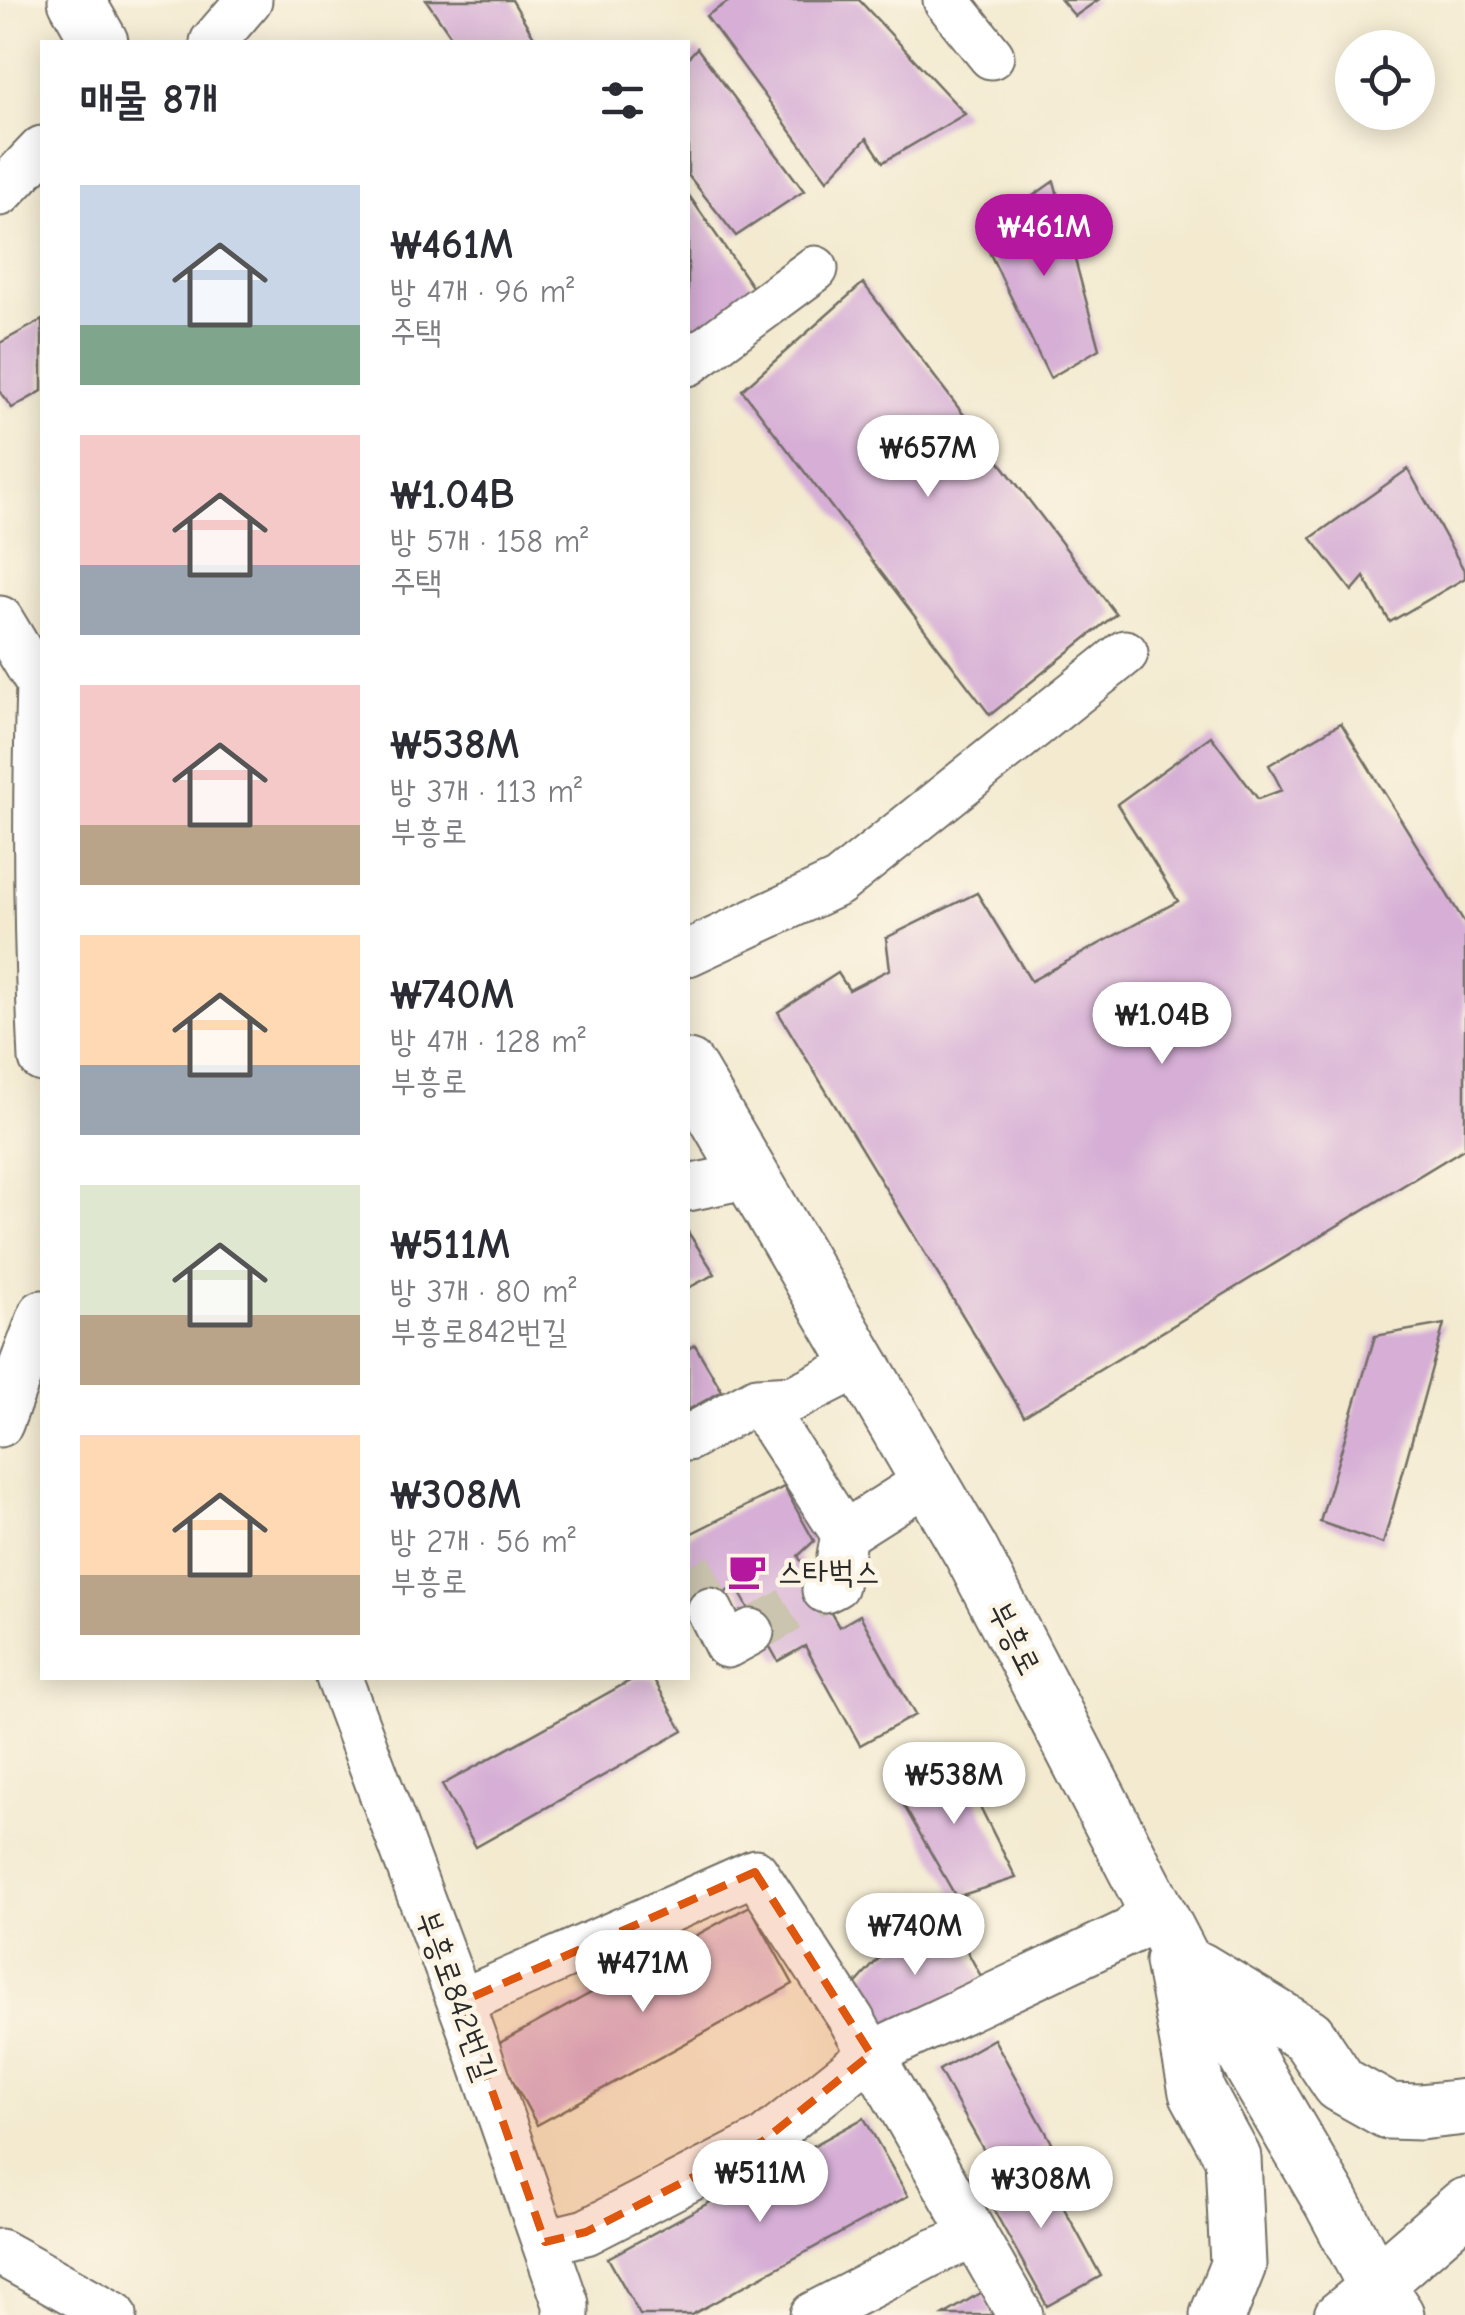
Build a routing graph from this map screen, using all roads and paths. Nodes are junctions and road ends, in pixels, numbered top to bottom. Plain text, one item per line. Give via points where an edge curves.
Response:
1 (76, 0) edge
2 (249, 0) edge
3 (946, 0) edge
4 (99, 40) edge
5 (216, 40) edge
6 (991, 56) dead end
7 (40, 151) edge
8 (0, 193) edge
9 (814, 269) dead end
10 (690, 362) edge
11 (0, 619) edge
12 (1125, 653) dead end
13 (40, 684) edge
14 (40, 737) edge
15 (690, 952) edge
16 (40, 1020) edge
17 (690, 1071) edge
18 (750, 1175) junction
19 (690, 1188) edge
20 (40, 1318) edge
21 (861, 1364) junction
22 (757, 1400) junction
23 (0, 1424) edge
24 (690, 1437) edge
25 (928, 1480) junction
26 (844, 1534) junction
27 (825, 1590) tunnel mouth
28 (710, 1611) tunnel mouth
29 (751, 1632) tunnel mouth
30 (340, 1680) edge
31 (1167, 1932) junction
32 (460, 2002) junction
33 (871, 2054) junction
34 (1465, 2108) edge
35 (1465, 2206) edge
36 (975, 2236) junction
37 (544, 2242) junction
38 (0, 2252) edge
39 (1369, 2305) edge
40 (114, 2315) edge
41 (566, 2315) edge
42 (812, 2315) edge
43 (1020, 2315) edge
44 (1218, 2315) edge

1 - 4 main road
2 - 5 street
3 - 6 street
7 - 8 street
9 - 10 street
11 - 13 street
12 - 15 street via 838,882
14 - 16 street
17 - 18 main road, 부흥로
18 - 19 street
18 - 21 main road, 부흥로
20 - 23 street
21 - 22 street via 794,1398
21 - 25 main road, 부흥로
22 - 24 street
22 - 26 street
25 - 26 street
25 - 31 main road, 부흥로
26 - 27 street via 834,1585
28 - 29 street via 728,1645
30 - 32 street, 부흥로842번길
31 - 33 street via 1131,1932
31 - 34 main road via 1308,2036 1340,2084 1388,2111
31 - 39 main road, 부흥로 via 1331,2201
31 - 44 main road via 1197,2092 1233,2158 1238,2264
32 - 33 street via 755,1872
32 - 37 street, 부흥로842번길
33 - 36 street
33 - 37 street via 763,2141 586,2232
35 - 39 main road
36 - 42 street
36 - 43 street
37 - 41 street, 부흥로842번길
38 - 40 street

